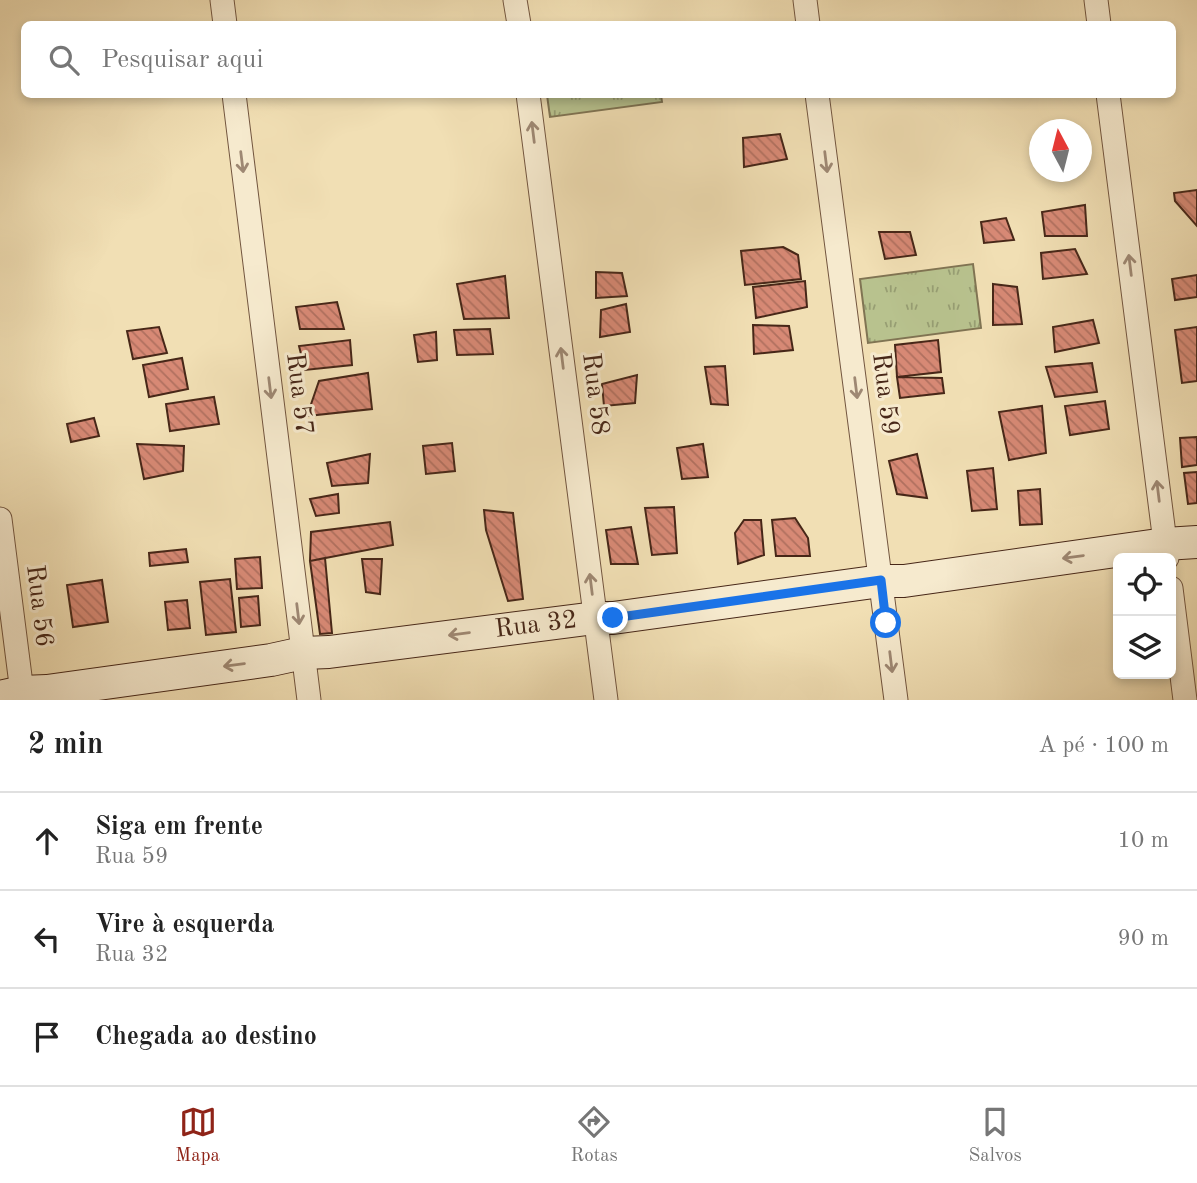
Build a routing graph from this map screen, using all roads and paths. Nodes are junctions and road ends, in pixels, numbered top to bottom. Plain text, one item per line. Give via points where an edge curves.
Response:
1 (222, 0) edge
2 (515, 0) edge
3 (805, 0) edge
4 (1096, 0) edge
5 (225, 21) edge
6 (518, 21) edge
7 (808, 21) edge
8 (1099, 21) edge
9 (234, 98) edge
10 (529, 98) edge
11 (818, 98) edge
12 (1109, 98) edge
13 (0, 519) edge
14 (1197, 542) edge
15 (1166, 551) edge
16 (881, 580) junction
17 (1174, 616) edge
18 (596, 618) junction
19 (303, 653) junction
20 (15, 696) edge
21 (309, 700) edge
22 (606, 700) edge
23 (896, 700) edge
24 (1185, 700) edge

1 - 5 street
2 - 6 street
3 - 7 street
4 - 8 street
9 -> 19 street, Rua 57
18 -> 10 street, Rua 58
11 -> 16 street, Rua 59
15 -> 12 street
13 - 20 street, Rua 56
14 - 15 main road, Rua 32
15 -> 16 main road, Rua 32
16 - 18 main road, Rua 32
16 -> 23 street, Rua 59
17 - 24 street
18 -> 19 main road, Rua 32
18 - 22 street, Rua 58
19 -> 20 main road, Rua 32
19 - 21 street, Rua 57

